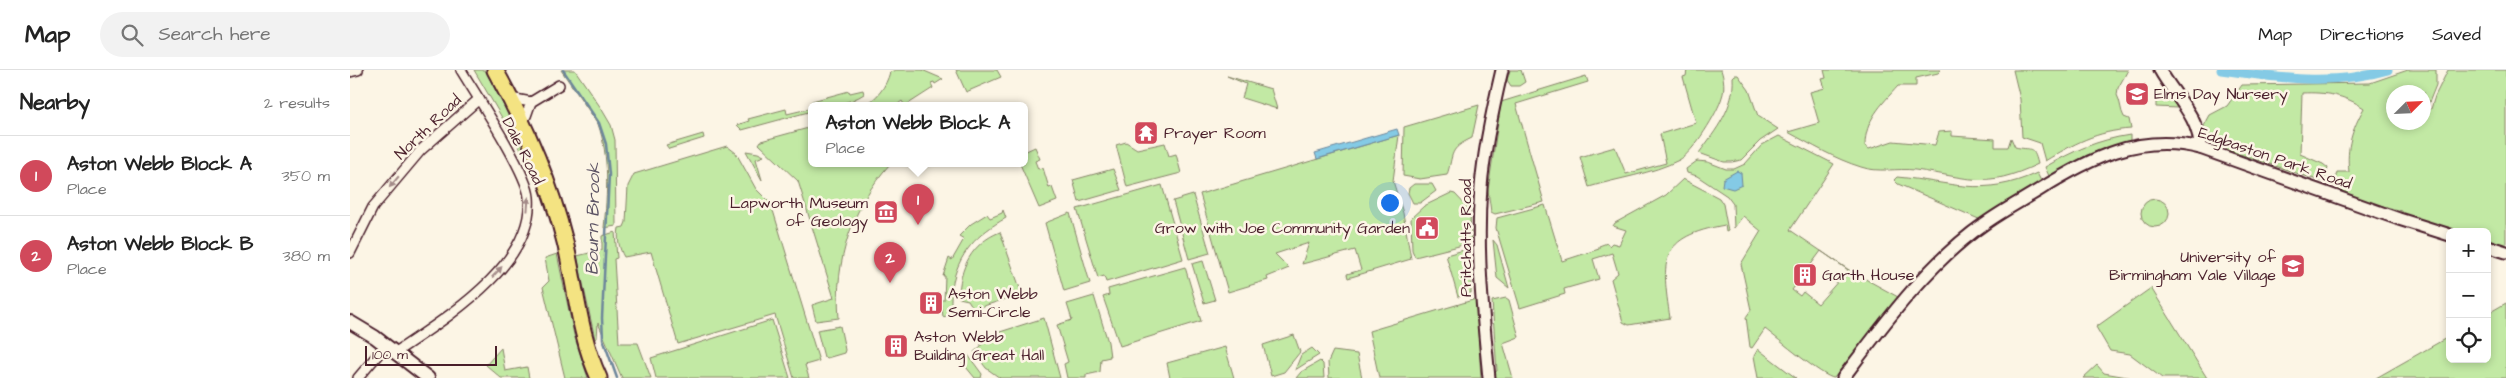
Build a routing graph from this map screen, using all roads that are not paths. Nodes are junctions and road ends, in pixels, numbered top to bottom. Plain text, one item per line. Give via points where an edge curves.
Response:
1 (358, 70) edge
2 (461, 70) edge
3 (495, 70) edge
4 (1502, 70) edge
5 (350, 72) edge
6 (2161, 73) edge
7 (559, 85) dead end
8 (510, 98) junction
9 (479, 99) junction
10 (531, 102) junction
11 (520, 119) junction
12 (2200, 148) junction
13 (2446, 234) edge
14 (2491, 247) edge
15 (2506, 252) edge
16 (350, 253) edge
17 (350, 322) edge
18 (391, 349) junction
19 (358, 378) edge
20 (428, 378) edge
21 (599, 378) edge
22 (1489, 378) edge
23 (1843, 378) edge

1 - 5 street
2 - 9 street, Dale Road
3 - 8 highway
4 - 22 street, Pritchatts Road via 1481,186 1480,285
6 - 12 street via 2190,113
7 - 10 street
8 - 10 street
8 - 11 highway
9 -> 16 street, North Road via 421,150 373,207
18 -> 9 street, Dale Road via 472,298 516,251 525,228 529,197 519,169
10 - 11 street via 526,116
11 - 21 highway via 544,175 558,219 585,342
12 - 13 street, Edgbaston Park Road
12 - 23 street, Edgbaston Park Road via 2166,143 2132,146 2095,159 1984,224 1956,247 1898,306
14 - 15 street
17 - 18 main road
18 - 19 street
18 - 20 main road

